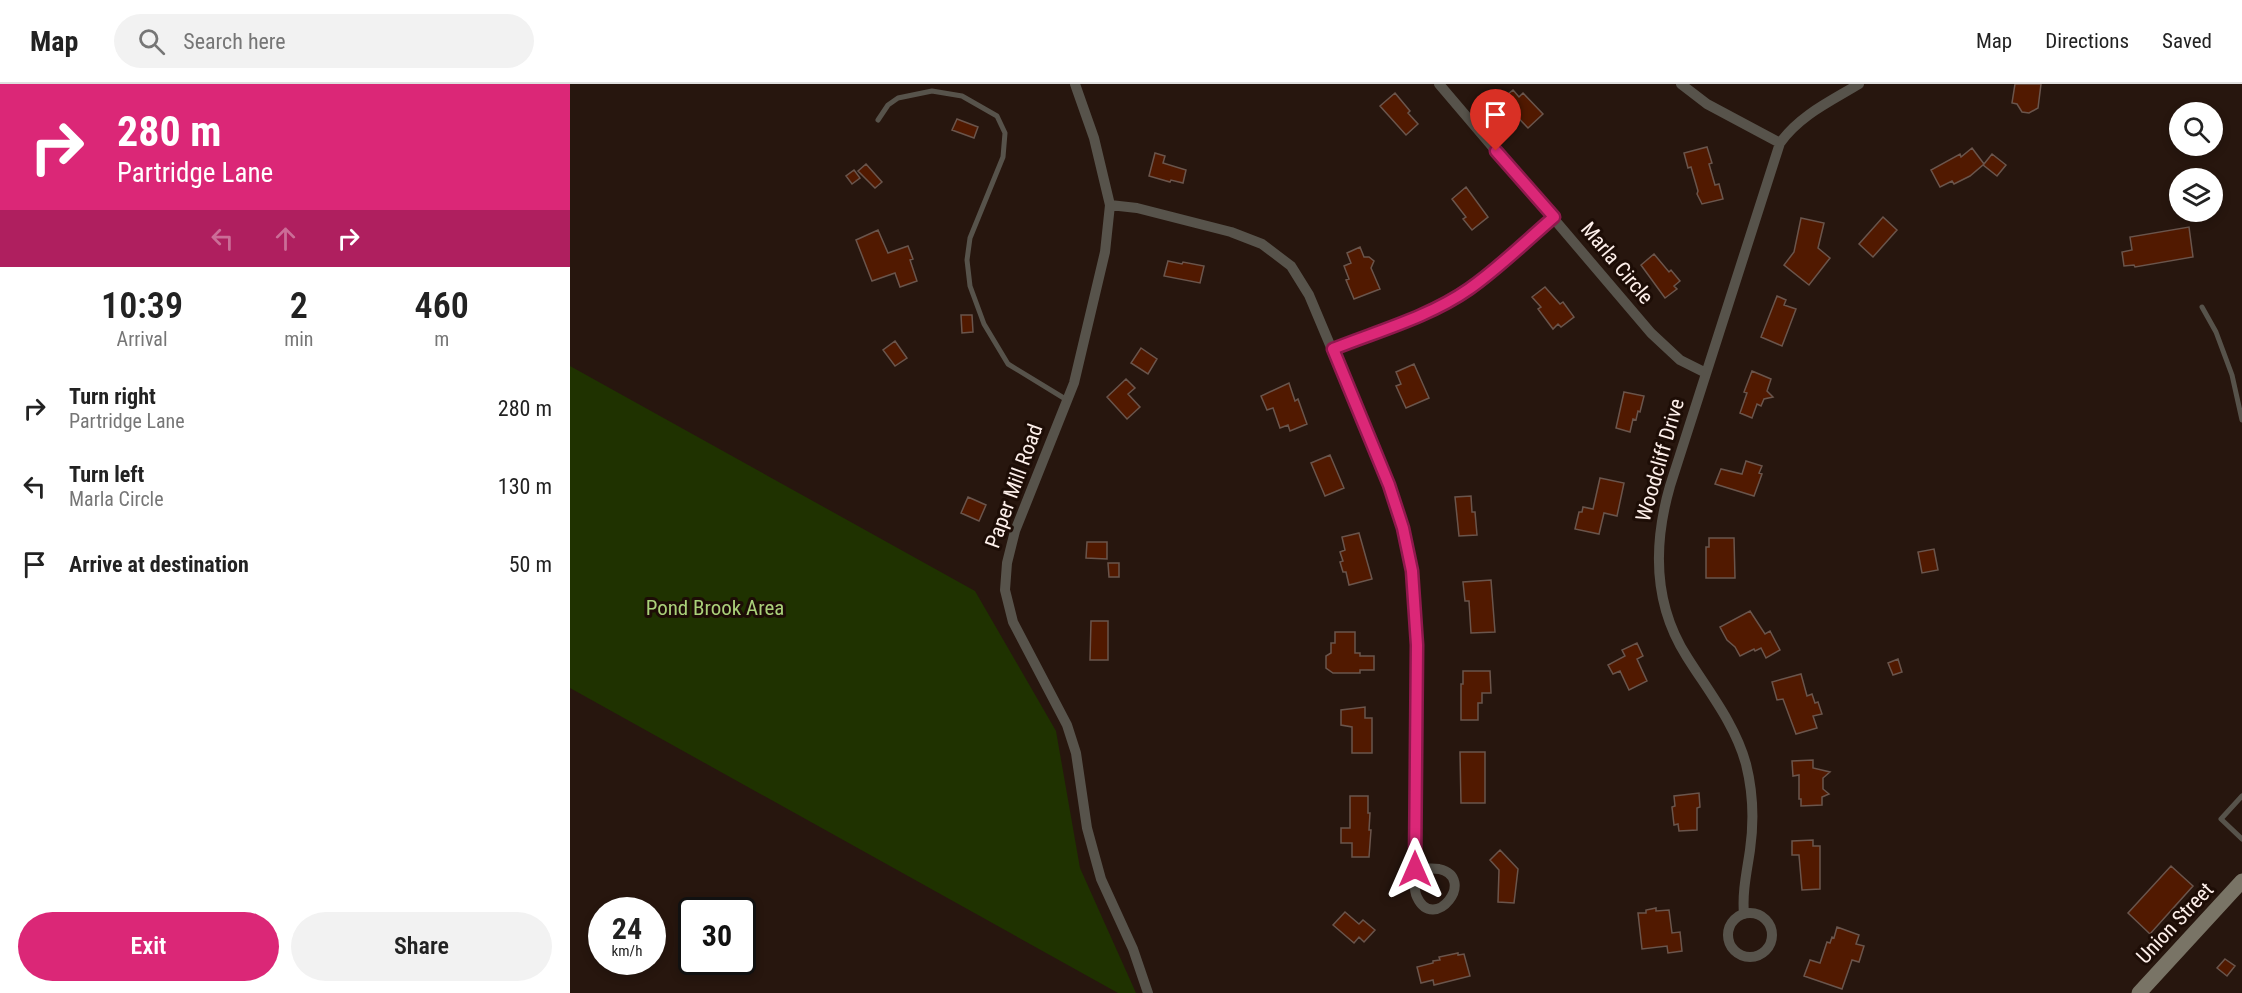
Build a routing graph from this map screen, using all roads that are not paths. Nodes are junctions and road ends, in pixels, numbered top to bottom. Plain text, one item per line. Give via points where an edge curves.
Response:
1 (1075, 84) edge
2 (1439, 84) edge
3 (1681, 84) edge
4 (1859, 84) edge
5 (878, 120) dead end
6 (1780, 143) junction
7 (1110, 205) junction
8 (1554, 217) junction
9 (2202, 307) dead end
10 (1333, 349) junction
11 (1706, 373) junction
12 (1067, 400) junction
13 (2242, 420) edge
14 (2242, 796) edge
15 (2242, 839) edge
16 (1415, 869) junction
17 (2242, 881) edge
18 (1744, 914) junction
19 (1148, 993) edge
20 (2139, 993) edge

1 - 7 street, Paper Mill Road via 1094,138
2 - 8 street, Marla Circle
3 - 6 street via 1707,104
4 - 6 street, Woodcliff Drive via 1802,119
5 - 12 lane via 898,98 932,91 962,96 997,116 1005,133 1003,157 970,238 970,286 984,324 1008,364
6 - 11 street, Woodcliff Drive
7 - 10 street via 1231,232 1272,250 1304,284
7 - 12 street, Paper Mill Road via 1105,252
8 - 10 street via 1455,298
8 - 11 street, Marla Circle via 1662,345
9 - 13 lane via 2232,375
10 - 16 street via 1389,485 1412,571 1417,645
11 - 18 street, Woodcliff Drive via 1665,503 1658,565 1661,595 1671,627 1726,717 1746,764 1753,822
12 - 19 street, Paper Mill Road via 1015,531 1005,590 1012,622 1067,725 1101,879
14 - 15 lane via 2221,819
16 - 16 street via 1416,893 1421,903 1428,907 1444,906 1455,889 1448,874 1439,869
17 - 20 main road, Union Street
18 - 18 street via 1759,915 1772,932 1769,947 1757,956 1742,956 1729,940 1730,927

